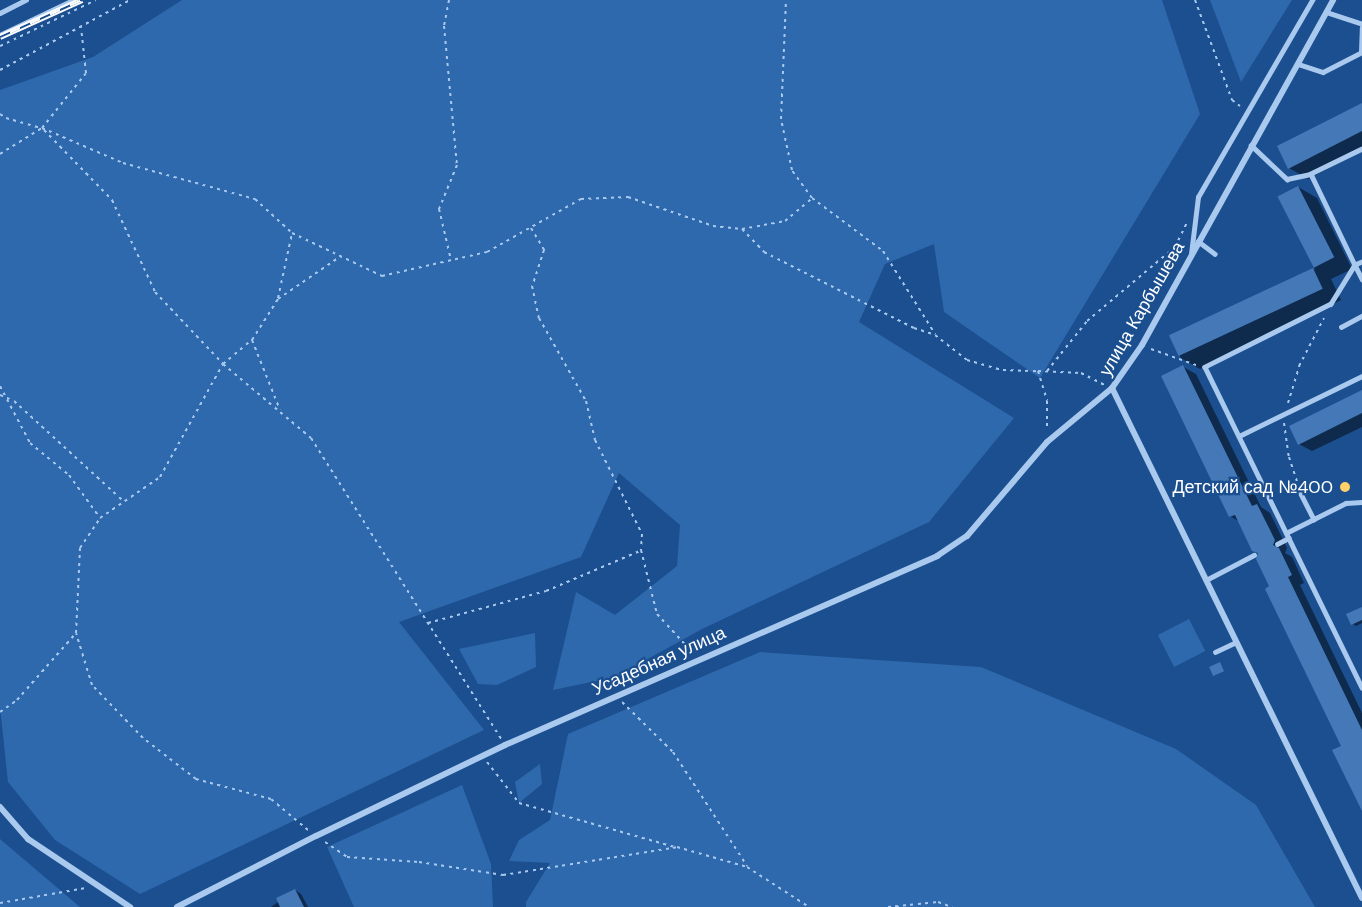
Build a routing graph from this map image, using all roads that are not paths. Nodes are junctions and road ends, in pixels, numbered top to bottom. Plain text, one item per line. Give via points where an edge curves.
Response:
1 (26, 0) edge
2 (73, 0) edge
3 (1312, 0) edge
4 (1333, 0) edge
5 (1326, 12) junction
6 (0, 13) edge
7 (1362, 26) edge
8 (0, 34) edge
9 (1361, 52) edge
10 (1298, 63) junction
11 (1251, 145) junction
12 (1362, 149) edge
13 (1311, 174) junction
14 (1198, 241) junction
15 (1215, 254) dead end
16 (1362, 262) edge
17 (1190, 263) junction
18 (1355, 266) junction
19 (1362, 279) edge
20 (1362, 316) edge
21 (1341, 327) dead end
22 (1362, 376) edge
23 (1112, 388) junction
24 (1239, 436) junction
25 (1299, 490) road end
26 (1362, 502) edge
27 (1314, 519) junction
28 (1287, 535) junction
29 (1277, 544) dead end
30 (1254, 555) dead end
31 (1206, 580) junction
32 (1236, 642) junction
33 (1215, 652) dead end
34 (1362, 688) edge
35 (0, 807) edge
36 (1362, 898) edge
37 (130, 907) edge
38 (177, 907) edge

1 - 6 lane
2 - 8 lane
3 - 17 lane via 1198,197
4 - 5 street, улица Карбышева
5 - 7 lane
5 - 10 street, улица Карбышева
7 - 9 lane
9 - 10 lane via 1323,72
10 - 11 street, улица Карбышева
11 - 13 lane via 1287,179
11 - 14 street, улица Карбышева
12 - 13 lane
13 - 18 lane
14 - 15 lane
14 - 17 street, улица Карбышева
16 - 18 lane
17 - 23 street, улица Карбышева
18 - 19 lane
18 - 24 lane via 1331,304 1205,367
20 - 21 lane
22 - 24 lane
23 - 31 street, улица Карбышева
23 - 38 street, Усадебная улица via 1047,442 967,536 937,556 483,756
24 - 28 lane
25 - 27 lane
26 - 27 lane via 1346,503
27 - 28 lane
28 - 29 lane
28 - 34 lane
30 - 31 lane
31 - 32 street, улица Карбышева
32 - 33 lane
32 - 36 street, улица Карбышева
35 - 37 street via 28,839

